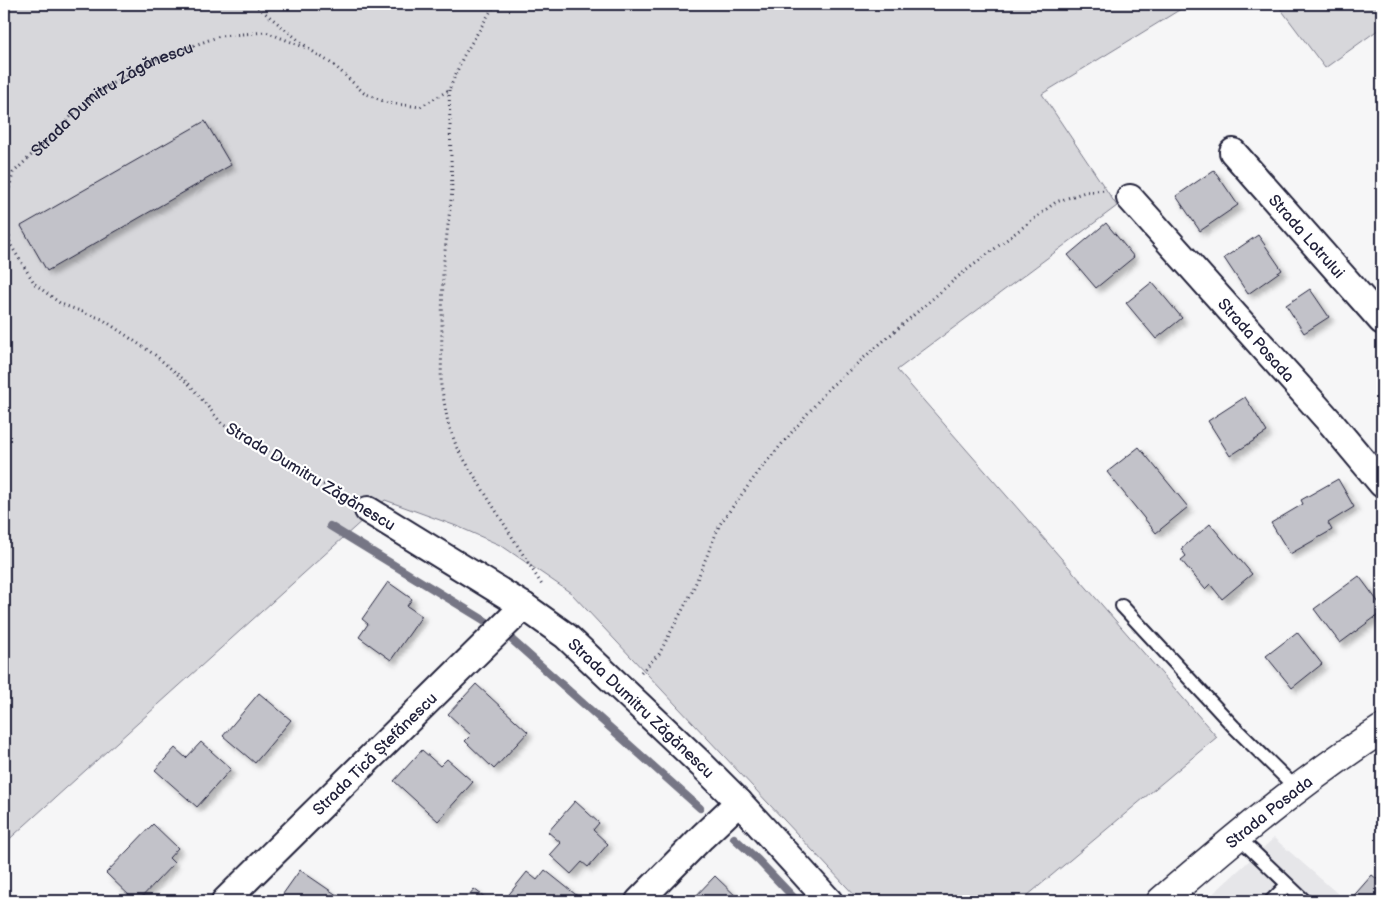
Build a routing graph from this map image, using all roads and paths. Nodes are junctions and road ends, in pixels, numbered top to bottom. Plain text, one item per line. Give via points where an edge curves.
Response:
1 (254, 4) edge
2 (495, 4) edge
3 (309, 48) junction
4 (449, 90) junction
5 (1232, 152) dead end
6 (1130, 198) joint
7 (4, 206) edge
8 (1382, 321) edge
9 (1382, 484) edge
10 (368, 510) joint
11 (547, 592) dead end
12 (524, 606) junction
13 (1122, 606) dead end
14 (623, 690) junction
15 (1382, 729) edge
16 (1297, 789) junction
17 (739, 802) junction
18 (1237, 836) junction
19 (1287, 885) junction
20 (225, 901) edge
21 (639, 901) edge
22 (829, 901) edge
23 (1161, 901) edge
24 (1271, 901) edge
25 (1305, 901) edge

1 - 3 path
2 - 4 path via 463,57
3 - 4 path, Strada Dumitru Zăgănescu via 335,66 364,93 388,103 420,107
3 - 7 path, Strada Dumitru Zăgănescu via 266,32 220,36 148,62 92,96 13,173
4 - 11 path via 452,192 443,268 441,385 448,423 457,448
5 - 8 street, Strada Lotrului
6 - 9 street, Strada Posada
6 - 14 path via 1109,189 1085,192 1056,202 959,276 830,387 759,471 720,524 692,592 659,654
7 - 10 path, Strada Dumitru Zăgănescu via 10,244 35,284 61,304 102,319 155,355 190,385 222,424
10 - 12 street, Strada Dumitru Zăgănescu
12 - 14 street, Strada Dumitru Zăgănescu via 566,636
12 - 20 street, Strada Tică Ștefănescu
13 - 16 lane via 1234,727
14 - 17 street, Strada Dumitru Zăgănescu
15 - 16 main road, Strada Posada
16 - 18 main road, Strada Posada
17 - 21 street
17 - 22 street, Strada Dumitru Zăgănescu
18 - 19 lane
18 - 23 main road, Strada Posada
19 - 24 lane
19 - 25 lane

